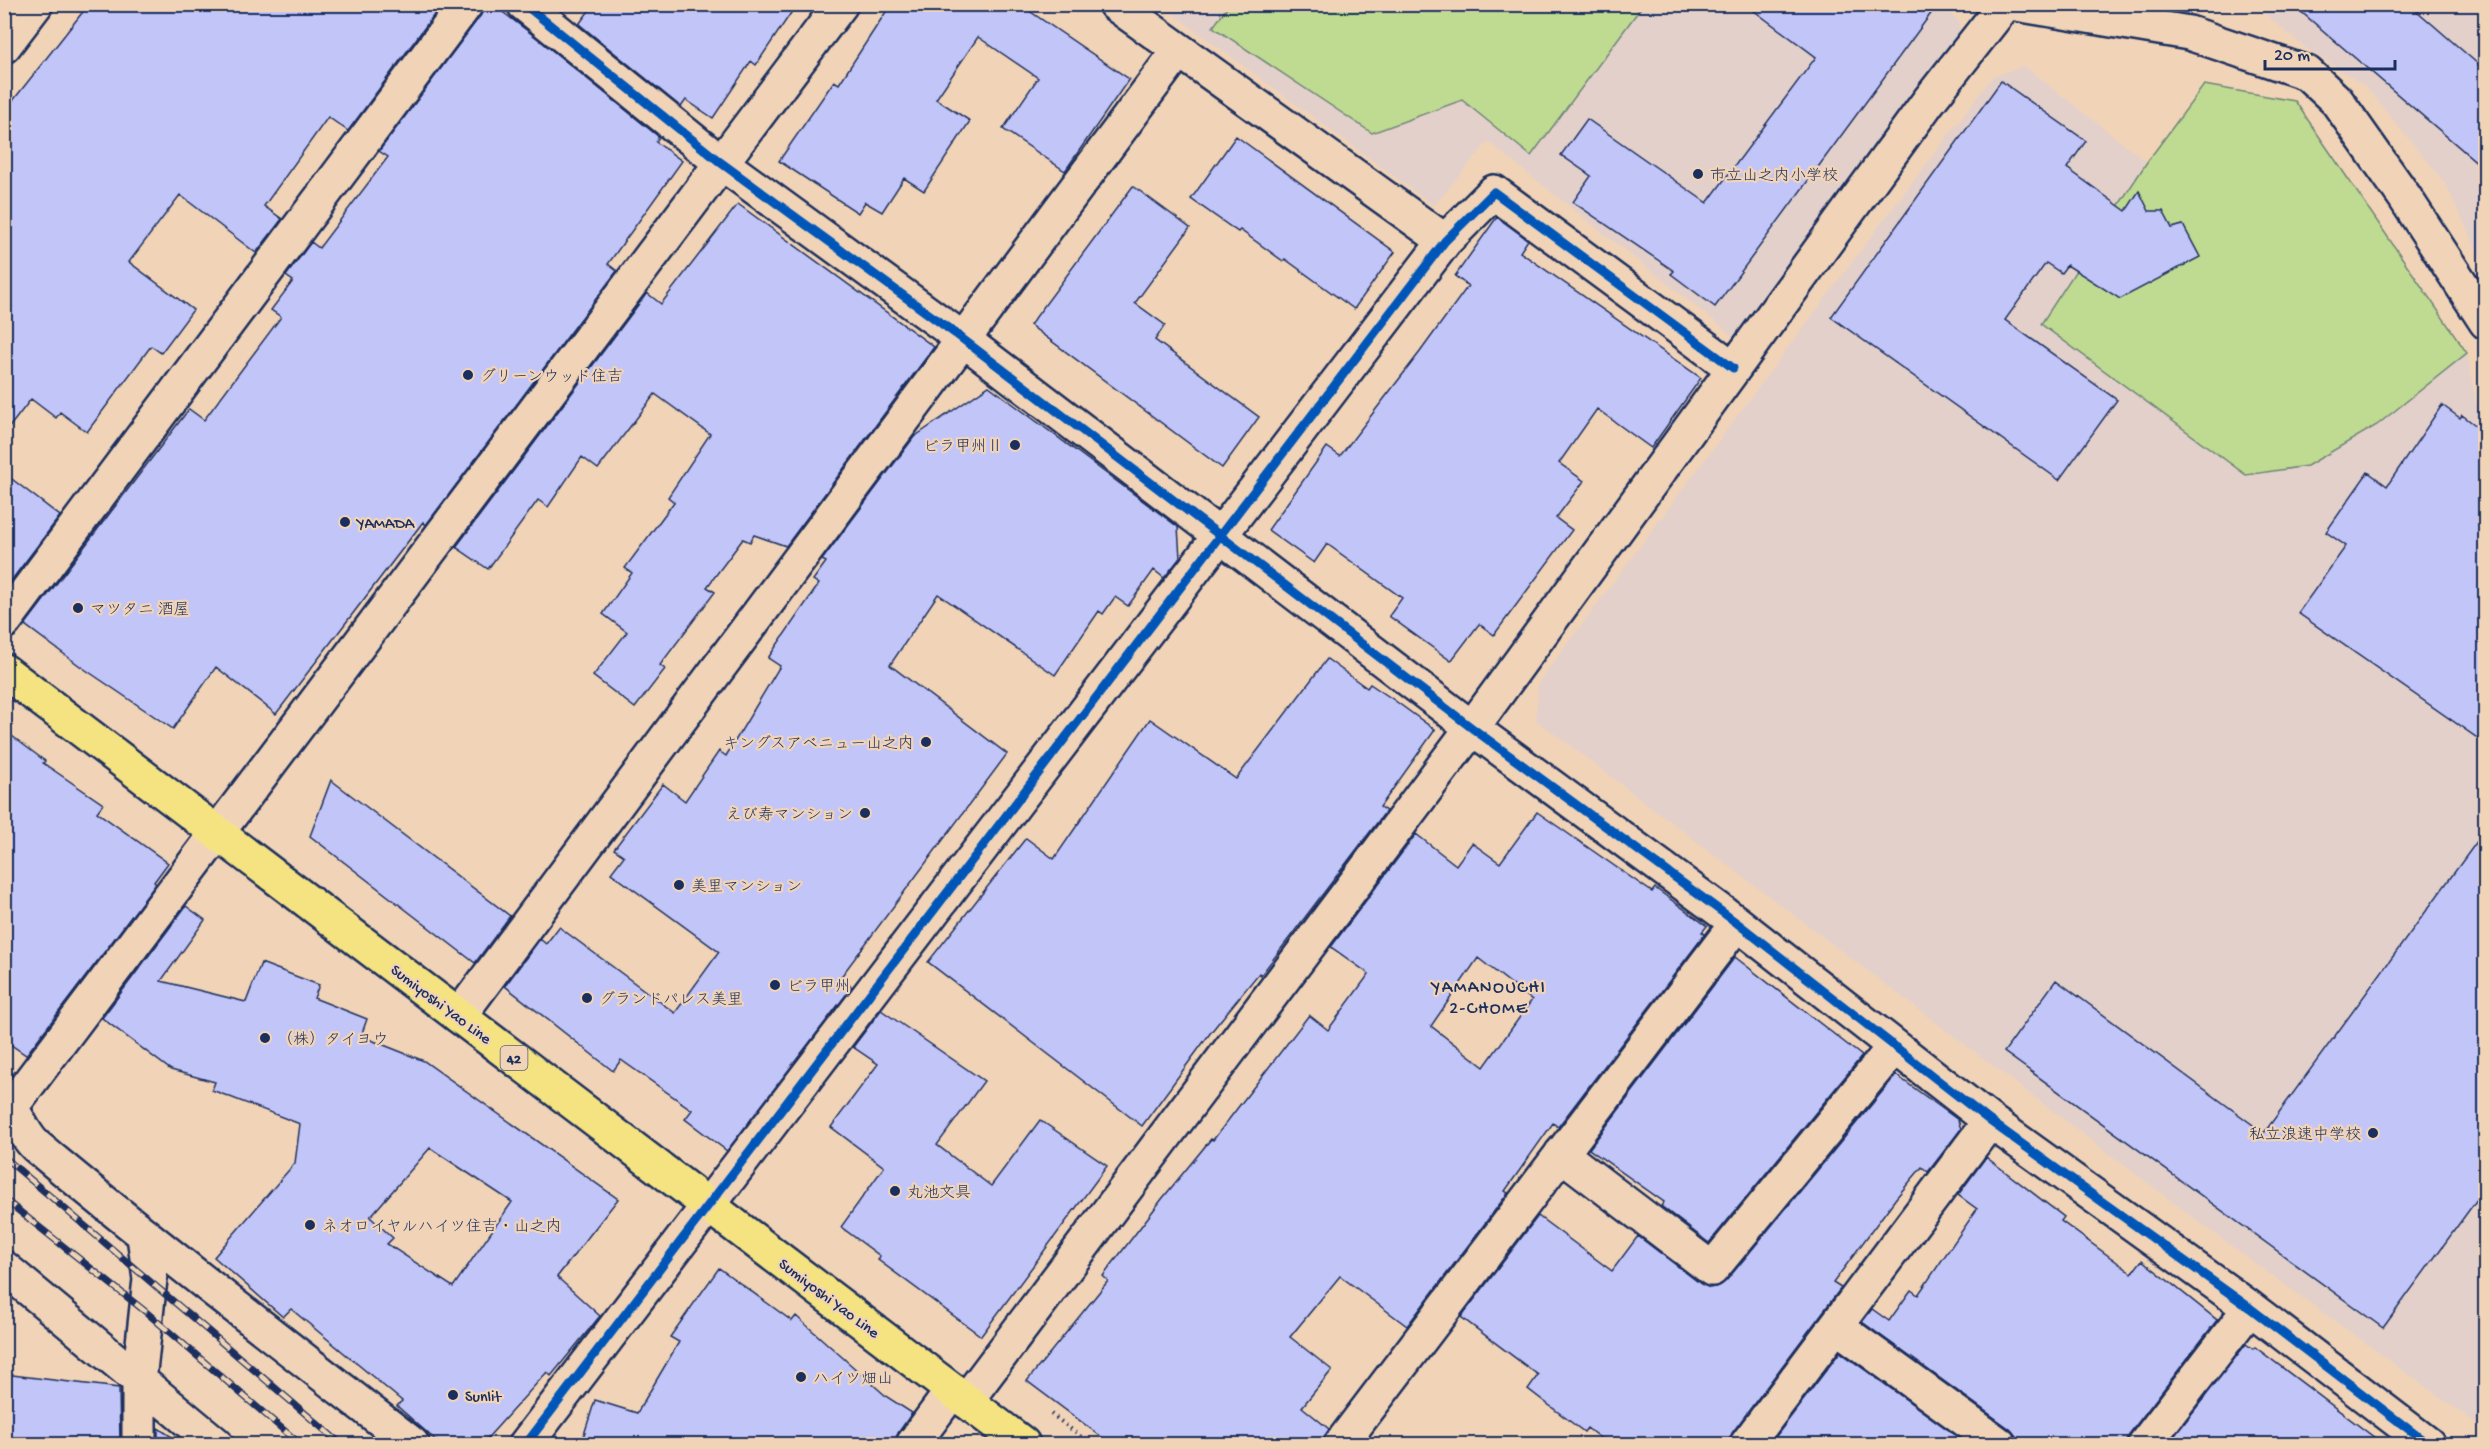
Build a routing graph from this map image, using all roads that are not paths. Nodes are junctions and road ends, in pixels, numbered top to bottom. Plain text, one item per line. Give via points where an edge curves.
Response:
1 (36, 4) edge
2 (466, 4) edge
3 (524, 4) edge
4 (841, 4) edge
5 (1114, 4) edge
6 (2005, 4) edge
7 (2016, 4) edge
8 (4, 46) edge
9 (1179, 50) junction
10 (720, 162) junction
11 (1445, 242) junction
12 (2486, 322) edge
13 (964, 341) junction
14 (1733, 368) junction
15 (1222, 535) junction
16 (4, 622) edge
17 (4, 671) edge
18 (1472, 728) junction
19 (216, 832) junction
20 (1737, 923) junction
21 (459, 1016) junction
22 (1894, 1047) junction
23 (8, 1104) edge
24 (1990, 1121) junction
25 (1561, 1154) junction
26 (709, 1205) junction
27 (144, 1236) junction
28 (4, 1268) edge
29 (2250, 1308) junction
30 (1836, 1326) junction
31 (140, 1380) junction
32 (959, 1396) junction
33 (139, 1444) edge
34 (216, 1444) edge
35 (412, 1444) edge
36 (526, 1444) edge
37 (913, 1444) edge
38 (1023, 1444) edge
39 (1341, 1444) edge
40 (1747, 1444) edge
41 (1999, 1444) edge
42 (2145, 1444) edge
43 (2428, 1444) edge

1 - 8 street
2 - 16 street
3 - 10 street
4 - 10 street
5 - 9 street
6 - 14 street via 1928,102
7 - 12 street via 2189,33 2307,73 2344,111
9 - 11 street
9 - 13 street
10 - 13 street
10 - 19 street
11 - 14 street via 1494,192
11 - 15 street
13 - 15 street
13 - 21 street
14 - 18 street
15 - 18 street
15 - 26 street
17 - 19 main road, Sumiyoshi Yao Line / 42
18 - 20 street
18 - 32 street
19 - 21 main road, Sumiyoshi Yao Line / 42
19 - 23 street
20 - 22 street
20 - 25 street
21 - 26 main road, Sumiyoshi Yao Line / 42
22 - 24 street
22 - 25 street via 1712,1269
23 - 27 street via 29,1139
24 - 29 street
24 - 30 street
25 - 39 street
26 - 32 main road, Sumiyoshi Yao Line / 42
26 - 36 street
27 - 31 street via 150,1279
27 - 35 street
28 - 31 street
29 - 42 street
29 - 43 street
30 - 40 street
30 - 41 street
31 - 33 street
31 - 34 street
32 - 37 street
32 - 38 main road, Sumiyoshi Yao Line / 42

